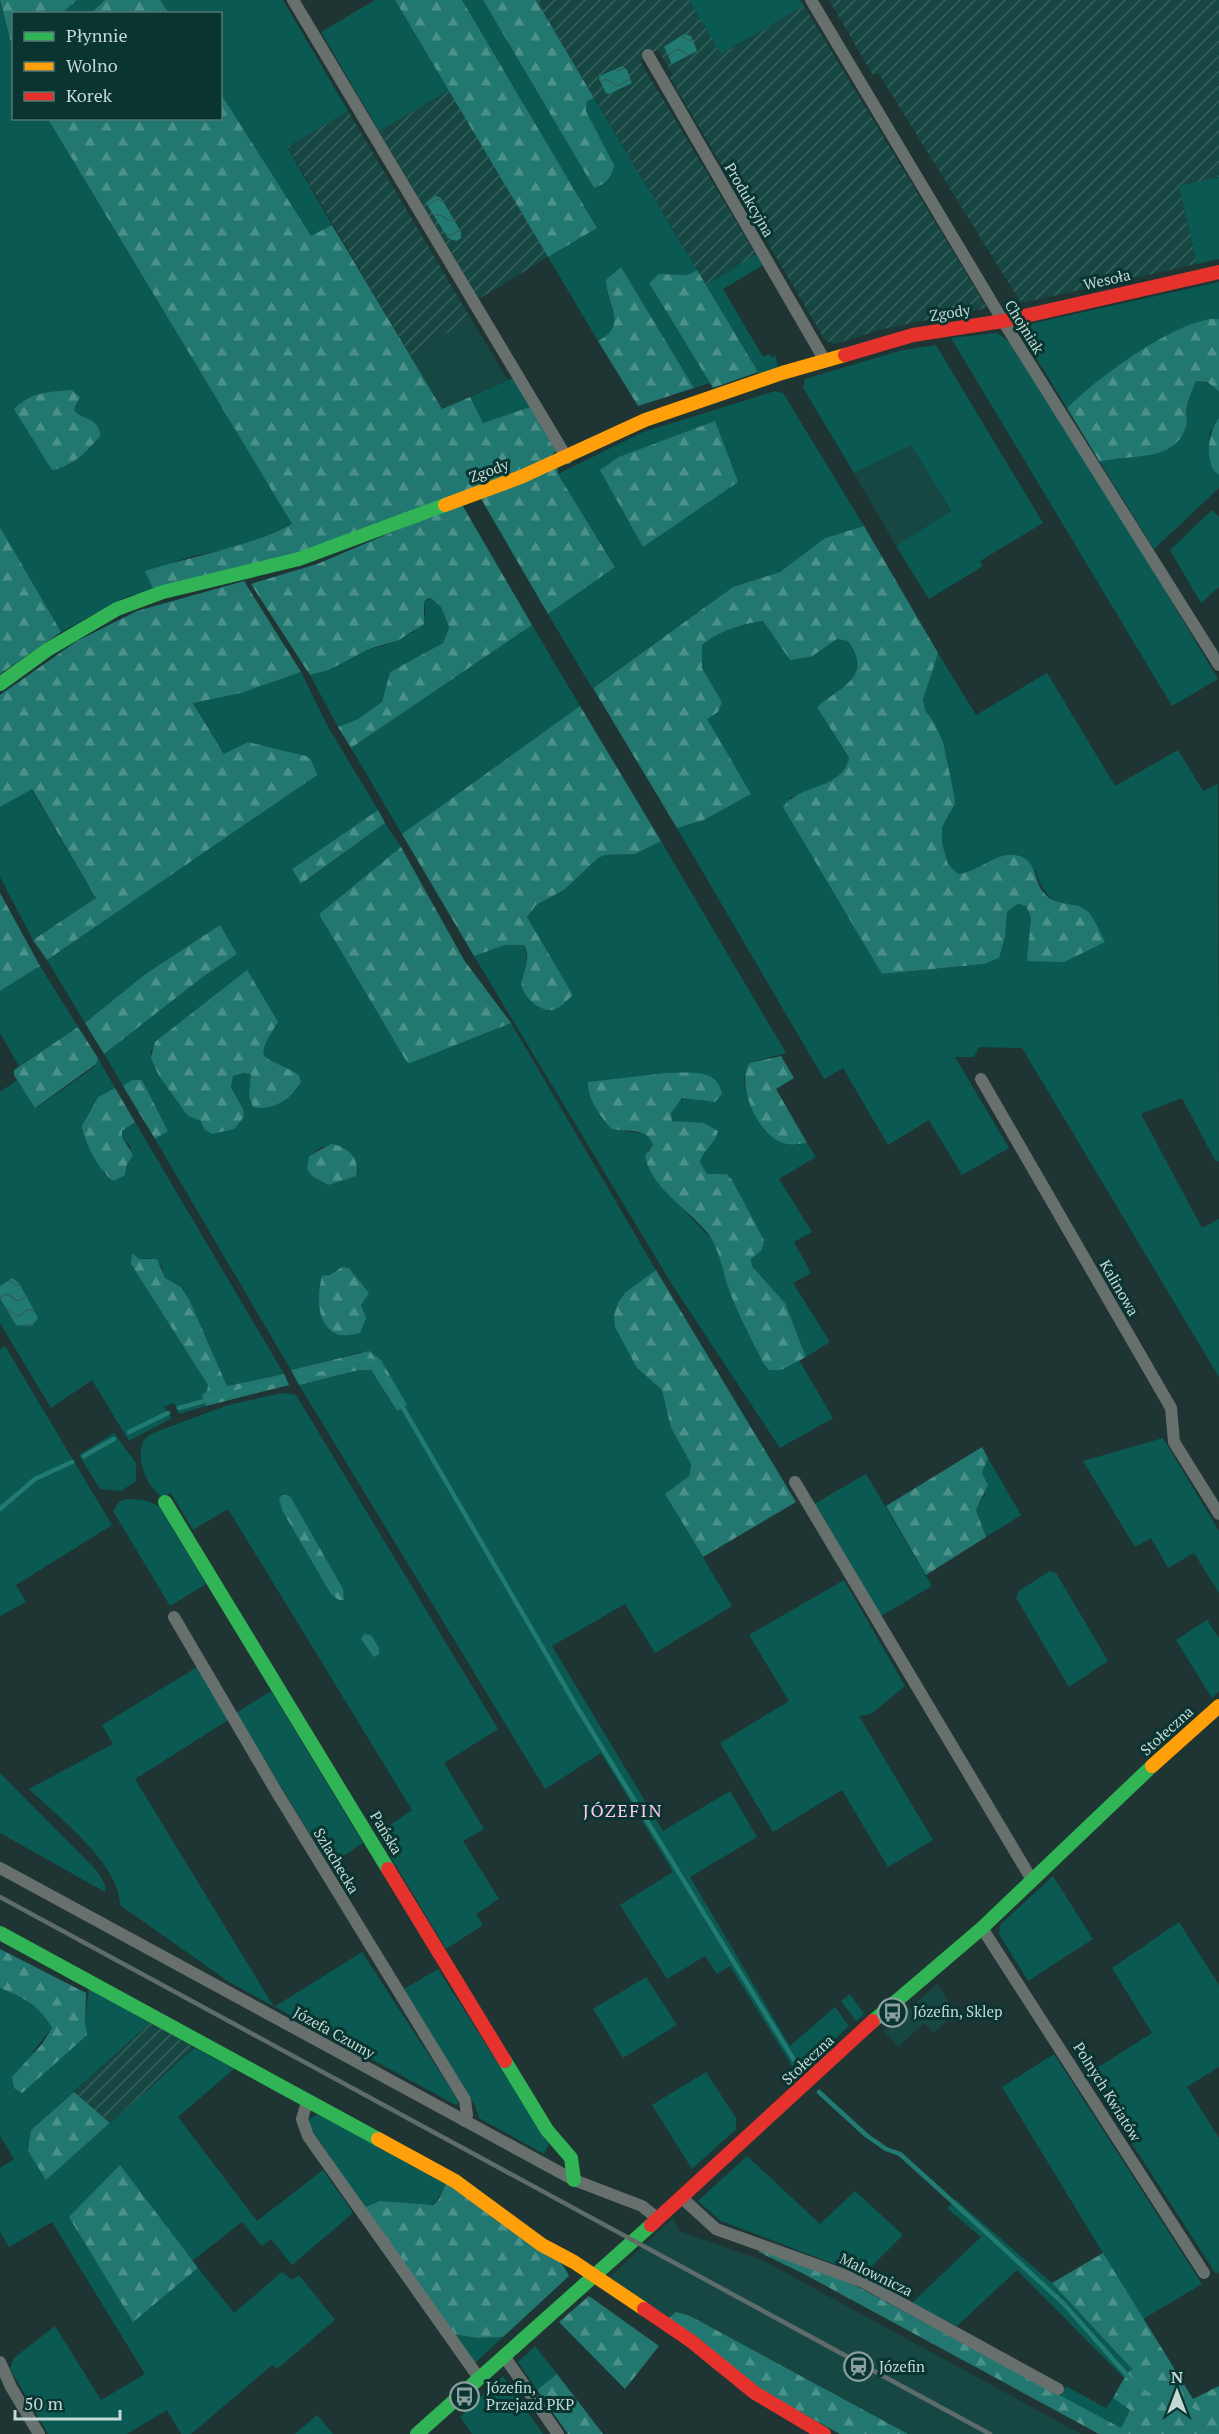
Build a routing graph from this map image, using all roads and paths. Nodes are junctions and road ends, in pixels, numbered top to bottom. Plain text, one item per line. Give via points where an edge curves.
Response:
1 (293, 0) edge
2 (812, 0) edge
3 (648, 55) dead end
4 (1219, 272) edge
5 (1003, 321) junction
6 (824, 359) junction
7 (567, 458) junction
8 (1219, 665) edge
9 (0, 684) edge
10 (981, 1079) dead end
11 (795, 1482) dead end
12 (165, 1502) dead end
13 (1219, 1514) edge
14 (174, 1617) dead end
15 (1219, 1706) edge
16 (0, 1868) edge
17 (1032, 1880) junction
18 (982, 1928) junction
19 (0, 1933) edge
20 (307, 2102) junction
21 (465, 2121) junction
22 (574, 2180) junction
23 (681, 2197) junction
24 (657, 2218) junction
25 (1204, 2273) dead end
26 (593, 2277) junction
27 (504, 2356) junction
28 (0, 2362) edge
29 (479, 2378) junction
30 (1058, 2389) dead end
31 (39, 2434) edge
32 (417, 2434) edge
33 (558, 2434) edge
34 (824, 2434) edge

1 - 7 street
2 - 5 street, Chojniak
3 - 6 street, Produkcyjna
4 - 5 street, Wesoła
5 - 6 street, Zgody via 913,335
5 - 8 street, Chojniak
6 - 7 street, Zgody via 645,420
7 - 9 street, Zgody via 299,559 163,592 117,609 47,650
10 - 13 street, Kalinowa via 1171,1408 1174,1442
11 - 17 street
12 - 22 street, Pańska via 547,2130 571,2157
14 - 21 street, Szlachecka via 465,2100
15 - 17 street, Stołeczna
16 - 21 street, Józefa Czumy
17 - 18 street, Stołeczna
18 - 23 street, Stołeczna via 875,2019
18 - 25 street, Polnych Kwiatów
19 - 20 street
20 - 26 street via 455,2181
20 - 29 street via 302,2119 308,2136
21 - 22 street, Józefa Czumy
22 - 24 street, Józefa Czumy via 642,2206
23 - 24 street, Stołeczna
23 - 30 street, Malownicza via 716,2229 861,2281
24 - 26 street, Stołeczna
26 - 27 street, Stołeczna
26 - 34 street via 691,2341 774,2406
27 - 29 street, Stołeczna
27 - 33 street
28 - 31 street
29 - 32 street, Stołeczna

